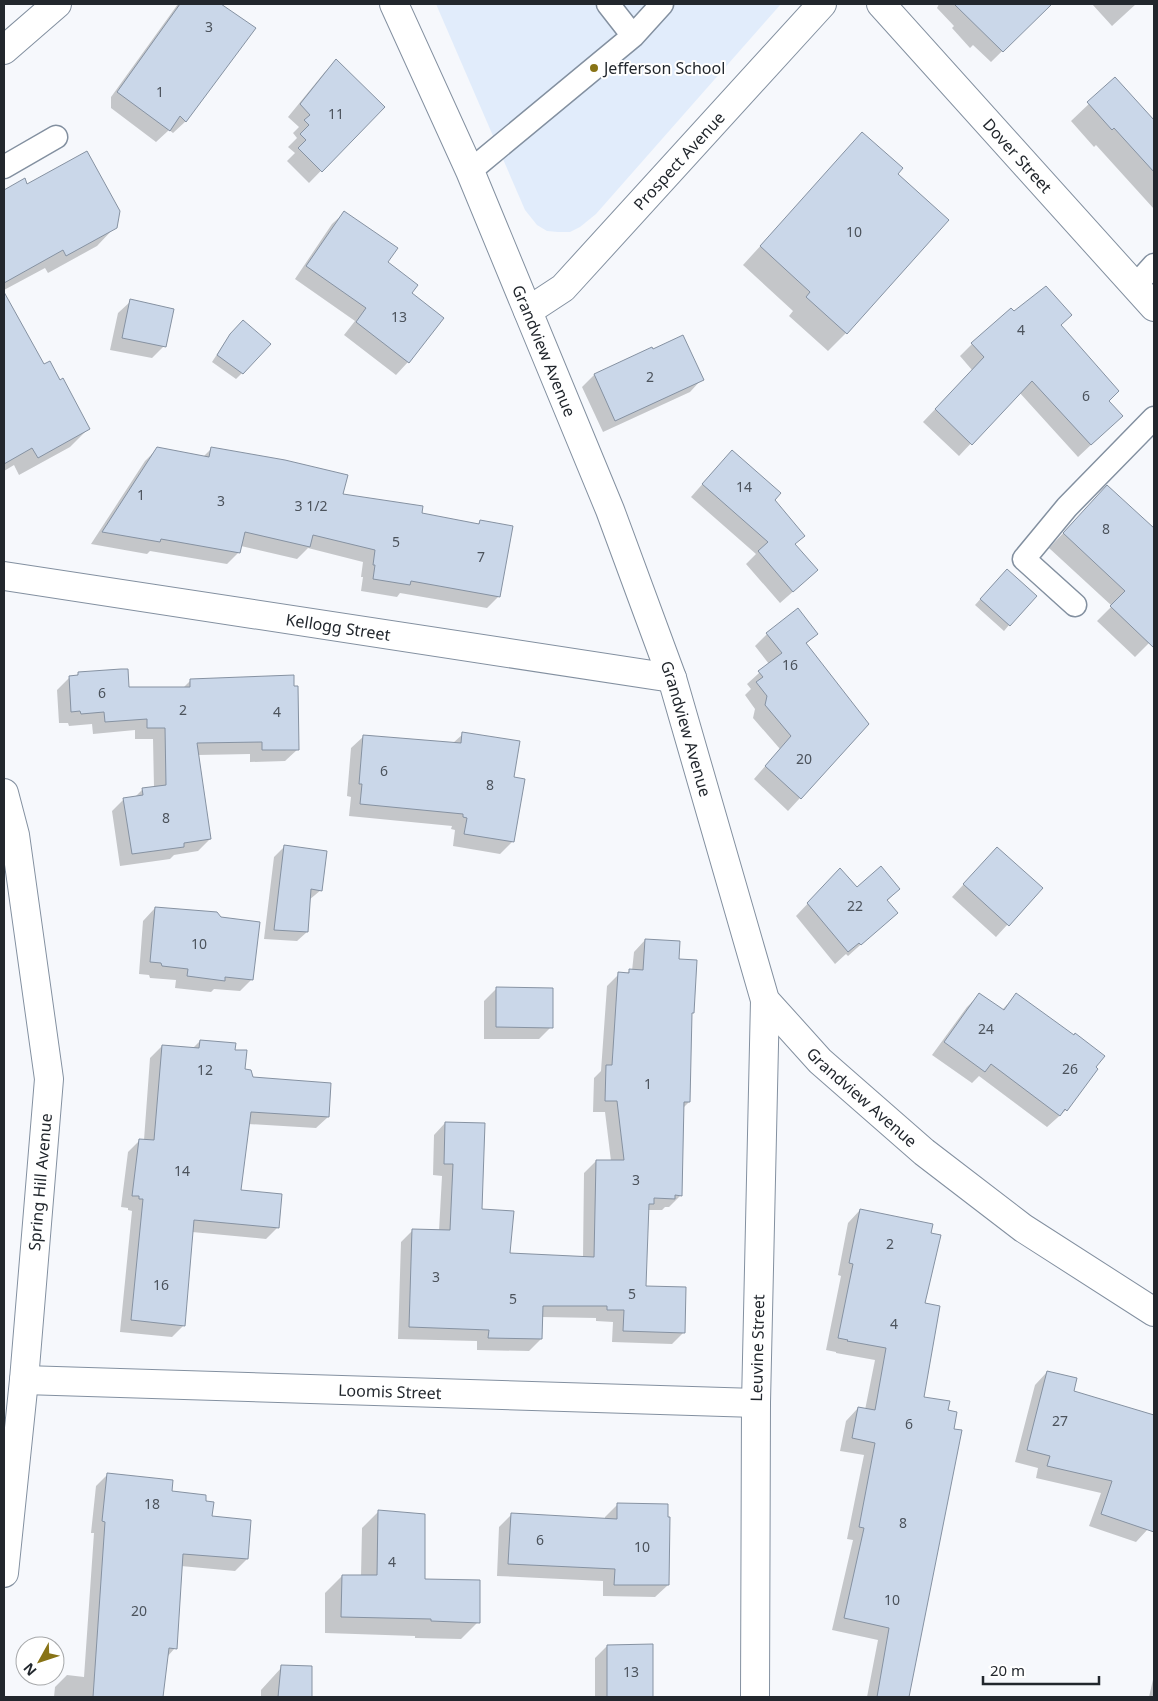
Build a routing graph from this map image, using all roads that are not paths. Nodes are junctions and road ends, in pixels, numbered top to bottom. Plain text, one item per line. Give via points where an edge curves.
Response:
1 (57, 4) edge
2 (394, 4) edge
3 (608, 4) edge
4 (662, 4) edge
5 (822, 4) edge
6 (881, 4) edge
7 (633, 36) junction
8 (4, 50) edge
9 (56, 137) dead end
10 (4, 167) edge
11 (470, 171) junction
12 (1154, 265) edge
13 (1135, 286) junction
14 (1154, 308) edge
15 (528, 311) junction
16 (1154, 418) edge
17 (4, 576) edge
18 (1075, 605) dead end
19 (672, 678) junction
20 (4, 793) edge
21 (10, 849) edge
22 (765, 1000) junction
23 (1154, 1312) edge
24 (24, 1380) junction
25 (756, 1403) junction
26 (4, 1572) edge
27 (755, 1697) edge

1 - 8 street
2 - 11 street, Grandview Avenue
3 - 7 lane
4 - 7 lane
5 - 15 street, Prospect Avenue via 563,288
6 - 13 street, Dover Street
7 - 11 lane
9 - 10 lane
11 - 15 street, Grandview Avenue
12 - 13 lane
13 - 14 street, Dover Street
15 - 19 street, Grandview Avenue via 610,510
16 - 18 lane via 1067,507 1024,559
17 - 19 street, Kellogg Street
19 - 22 street, Grandview Avenue
20 - 21 street, Spring Hill Avenue via 16,835
21 - 24 street, Spring Hill Avenue via 49,1079
22 - 23 street, Grandview Avenue via 820,1061 924,1152 1023,1228
22 - 25 street, Leuvine Street
24 - 25 street, Loomis Street
24 - 26 street, Spring Hill Avenue
25 - 27 street, Leuvine Street

